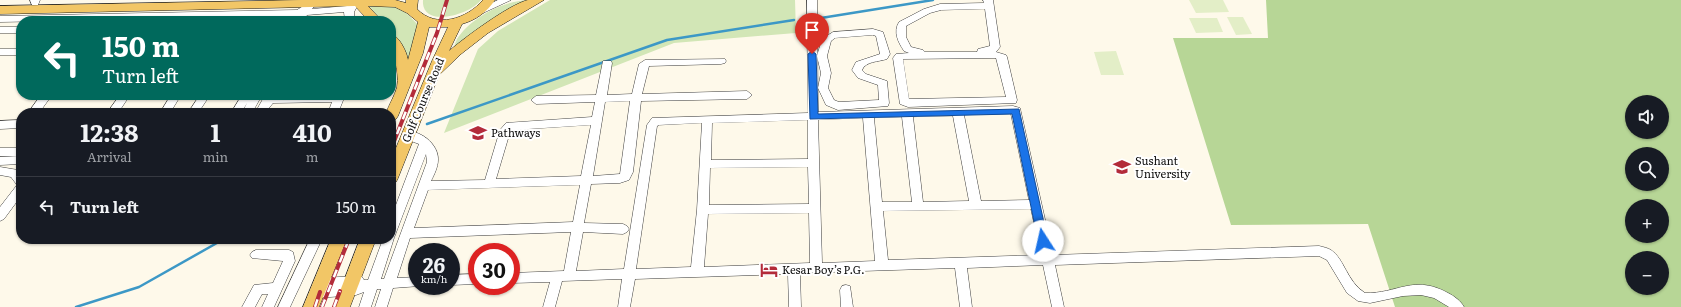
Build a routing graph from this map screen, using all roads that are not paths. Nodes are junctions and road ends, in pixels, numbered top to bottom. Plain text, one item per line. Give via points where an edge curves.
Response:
1 (241, 0) edge
2 (489, 0) edge
3 (506, 0) edge
4 (538, 0) edge
5 (812, 0) edge
6 (35, 2) edge
7 (989, 3) edge
8 (0, 4) edge
9 (412, 5) edge
10 (307, 8) junction
11 (0, 10) edge
12 (352, 10) edge
13 (480, 11) junction
14 (191, 14) edge
15 (96, 16) edge
16 (138, 16) edge
17 (301, 16) edge
18 (314, 16) edge
19 (365, 16) edge
20 (0, 19) edge
21 (16, 19) edge
22 (424, 22) junction
23 (456, 22) junction
24 (0, 30) edge
25 (16, 30) edge
26 (396, 46) edge
27 (0, 52) edge
28 (16, 52) edge
29 (721, 61) dead end
30 (607, 63) dead end
31 (826, 70) junction
32 (812, 71) junction
33 (433, 76) junction
34 (402, 90) junction
35 (747, 94) dead end
36 (396, 97) edge
37 (636, 97) junction
38 (600, 98) junction
39 (43, 100) edge
40 (536, 100) dead end
41 (37, 108) edge
42 (394, 108) edge
43 (959, 108) junction
44 (907, 114) junction
45 (868, 115) junction
46 (813, 117) junction
47 (706, 120) junction
48 (596, 121) junction
49 (16, 124) edge
50 (0, 125) edge
51 (407, 135) junction
52 (425, 143) junction
53 (0, 152) edge
54 (16, 152) edge
55 (16, 160) edge
56 (0, 161) edge
57 (813, 163) junction
58 (705, 164) junction
59 (396, 165) edge
60 (0, 171) edge
61 (16, 176) edge
62 (585, 180) junction
63 (490, 184) junction
64 (425, 186) junction
65 (16, 195) edge
66 (1036, 204) junction
67 (976, 205) junction
68 (918, 206) junction
69 (876, 207) junction
70 (814, 208) junction
71 (703, 210) junction
72 (0, 216) edge
73 (396, 221) edge
74 (576, 227) junction
75 (623, 230) dead end
76 (406, 233) junction
77 (314, 244) edge
78 (331, 244) edge
79 (337, 244) edge
80 (367, 244) edge
81 (386, 244) edge
82 (256, 255) dead end
83 (1047, 260) junction
84 (960, 263) junction
85 (882, 266) junction
86 (816, 268) junction
87 (794, 269) junction
88 (697, 272) junction
89 (628, 274) junction
90 (563, 276) junction
91 (520, 278) edge
92 (408, 282) edge
93 (390, 283) junction
94 (360, 285) junction
95 (277, 288) junction
96 (846, 290) dead end
97 (316, 294) edge
98 (1363, 302) edge
99 (248, 307) edge
100 (258, 307) edge
101 (268, 307) edge
102 (285, 307) edge
103 (304, 307) edge
104 (342, 307) edge
105 (365, 307) edge
106 (382, 307) edge
107 (549, 307) edge
108 (624, 307) edge
109 (795, 307) edge
110 (847, 307) edge
111 (966, 307) edge
112 (1058, 307) edge
113 (1458, 307) edge

1 - 6 main road
2 - 13 main road
3 - 13 street
4 - 33 main road via 512,13 472,41
5 - 32 street
6 - 8 main road
7 - 7 street via 940,7 927,11 902,24 900,32 903,42 907,49 917,52 991,51 995,47
9 - 12 main road via 382,2
9 - 22 main road via 415,17
10 - 12 main road
10 - 14 main road
10 - 17 street
11 - 15 main road
12 - 18 street
12 - 19 main road
13 - 23 main road
14 - 16 main road
20 - 21 street
22 - 23 main road
22 - 34 main road via 417,53
23 - 33 main road, Golf Course Road
24 - 25 street
26 - 34 main road via 401,55
27 - 28 street
29 - 37 street via 644,64
30 - 38 street
31 - 31 street via 823,88 830,102 838,106 884,104 883,83 862,76 857,70 860,64 883,57 885,54 880,34 873,32 834,35 827,39 822,56
31 - 32 street
32 - 46 street
33 - 51 main road, Golf Course Road
34 - 36 street
34 - 42 main road
35 - 37 street
37 - 38 street
37 - 62 street via 627,172 624,177
38 - 40 street
38 - 48 street
39 - 41 street
43 - 43 street via 905,103 899,57 1002,57 1012,100
43 - 44 street
43 - 66 street via 1016,111
43 - 67 street
44 - 45 street
44 - 68 street
45 - 46 street
45 - 69 street
46 - 47 street
46 - 57 street
47 - 58 street
47 - 89 street via 660,120 653,123
48 - 62 street
48 - 63 street via 510,126 505,130
49 - 50 street
51 - 52 street via 418,137
51 - 59 main road, Golf Course Road
52 - 64 street via 433,157
52 - 73 street
53 - 54 street
55 - 56 street
57 - 58 street
57 - 70 street
58 - 71 street
60 - 61 street
62 - 63 street
62 - 74 street
63 - 64 street
64 - 76 street
65 - 72 street
66 - 67 street
66 - 83 street
67 - 68 street
68 - 69 street
69 - 85 street
70 - 71 street
70 - 86 street
71 - 88 street
74 - 75 street
74 - 76 street
74 - 90 street
76 - 93 street
77 - 102 street
78 - 103 street
79 - 97 main road
80 - 94 main road
81 - 94 street
82 - 95 street via 289,255 289,261
83 - 84 street
83 - 98 street via 1319,251 1331,257 1352,290
83 - 112 street
84 - 85 street
84 - 111 street
85 - 86 street
86 - 87 street
87 - 88 street
87 - 109 street
88 - 89 street
89 - 90 street
89 - 108 street
90 - 91 street
90 - 107 street
92 - 93 street
93 - 94 street
93 - 106 street
94 - 97 street
94 - 104 main road
94 - 105 street
95 - 99 street via 258,289
95 - 101 street
96 - 110 street
98 - 113 street via 1370,298 1418,288 1437,292
100 - 101 street
101 - 102 street

